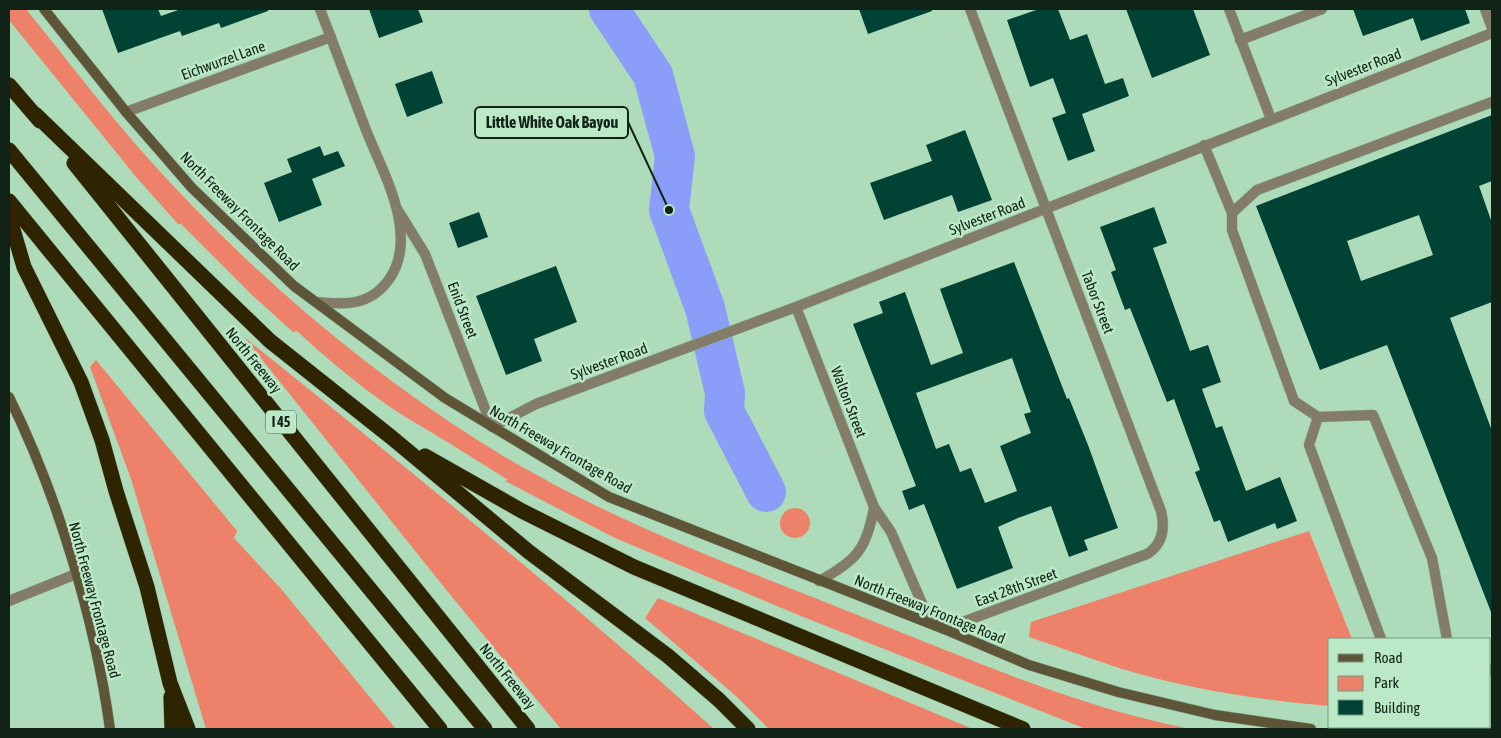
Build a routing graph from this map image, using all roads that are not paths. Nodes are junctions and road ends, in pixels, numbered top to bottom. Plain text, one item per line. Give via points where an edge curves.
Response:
1 (44, 9) edge
2 (320, 9) edge
3 (970, 9) edge
4 (1228, 9) edge
5 (1322, 9) edge
6 (1485, 9) edge
7 (1492, 28) edge
8 (1492, 34) edge
9 (330, 37) junction
10 (1240, 40) junction
11 (9, 84) edge
12 (1492, 102) edge
13 (126, 112) junction
14 (35, 114) junction
15 (1271, 119) junction
16 (1204, 145) junction
17 (9, 150) edge
18 (9, 201) edge
19 (396, 209) junction
20 (1047, 209) junction
21 (1232, 213) junction
22 (9, 216) edge
23 (316, 302) junction
24 (796, 307) junction
25 (9, 397) edge
26 (1318, 417) junction
27 (492, 426) junction
28 (391, 437) junction
29 (874, 507) junction
30 (1099, 573) joint
31 (76, 574) junction
32 (819, 581) junction
33 (9, 602) edge
34 (944, 629) junction
35 (1381, 638) edge
36 (1447, 638) edge
37 (170, 683) junction
38 (110, 729) edge
39 (172, 729) edge
40 (188, 729) edge
41 (440, 729) edge
42 (485, 729) edge
43 (528, 729) edge
44 (748, 729) edge
45 (1023, 729) edge
46 (1311, 729) edge

1 - 13 main road, North Freeway Frontage Road
2 - 9 street, Enid Street
3 - 20 street, Tabor Street
4 - 10 street
5 - 10 street
6 - 7 street
8 - 15 street, Sylvester Road
9 - 13 street, Eichwurzel Lane
9 - 19 street, Enid Street
10 - 15 street
11 - 14 highway, North Freeway / I 45
12 - 21 street via 1257,190
13 - 23 main road, North Freeway Frontage Road via 192,188 294,286
14 - 28 highway via 270,341
14 - 43 highway, North Freeway / I 45
15 - 16 street, Sylvester Road
16 - 20 street, Sylvester Road
16 - 21 street
17 - 42 highway
18 - 41 highway
19 - 23 street, Enid Street via 401,249 392,275 382,289 359,303
19 - 27 street, Enid Street via 425,254
20 - 24 street, Sylvester Road
20 - 30 street, Tabor Street via 1164,522 1159,542 1152,551
21 - 26 street via 1232,230 1294,401
22 - 37 highway via 24,267 81,382 102,440 147,587
23 - 27 main road, North Freeway Frontage Road via 445,398
24 - 27 street, Sylvester Road via 536,404
24 - 29 street, Walton Street
25 - 31 main road, North Freeway Frontage Road via 50,494
26 - 35 street via 1309,445
26 - 36 street via 1373,415 1432,558
27 - 32 main road, North Freeway Frontage Road via 608,497
28 - 44 highway via 529,552 668,656
28 - 45 highway via 522,511 634,567
29 - 32 street via 870,532 854,559
29 - 34 street, Walton Street via 891,532 924,608
30 - 34 street, East 28th Street
31 - 33 street
31 - 38 main road, North Freeway Frontage Road via 104,688
32 - 34 main road, North Freeway Frontage Road
34 - 46 main road, North Freeway Frontage Road via 1029,665 1118,692 1215,715
37 - 39 highway
37 - 40 highway

